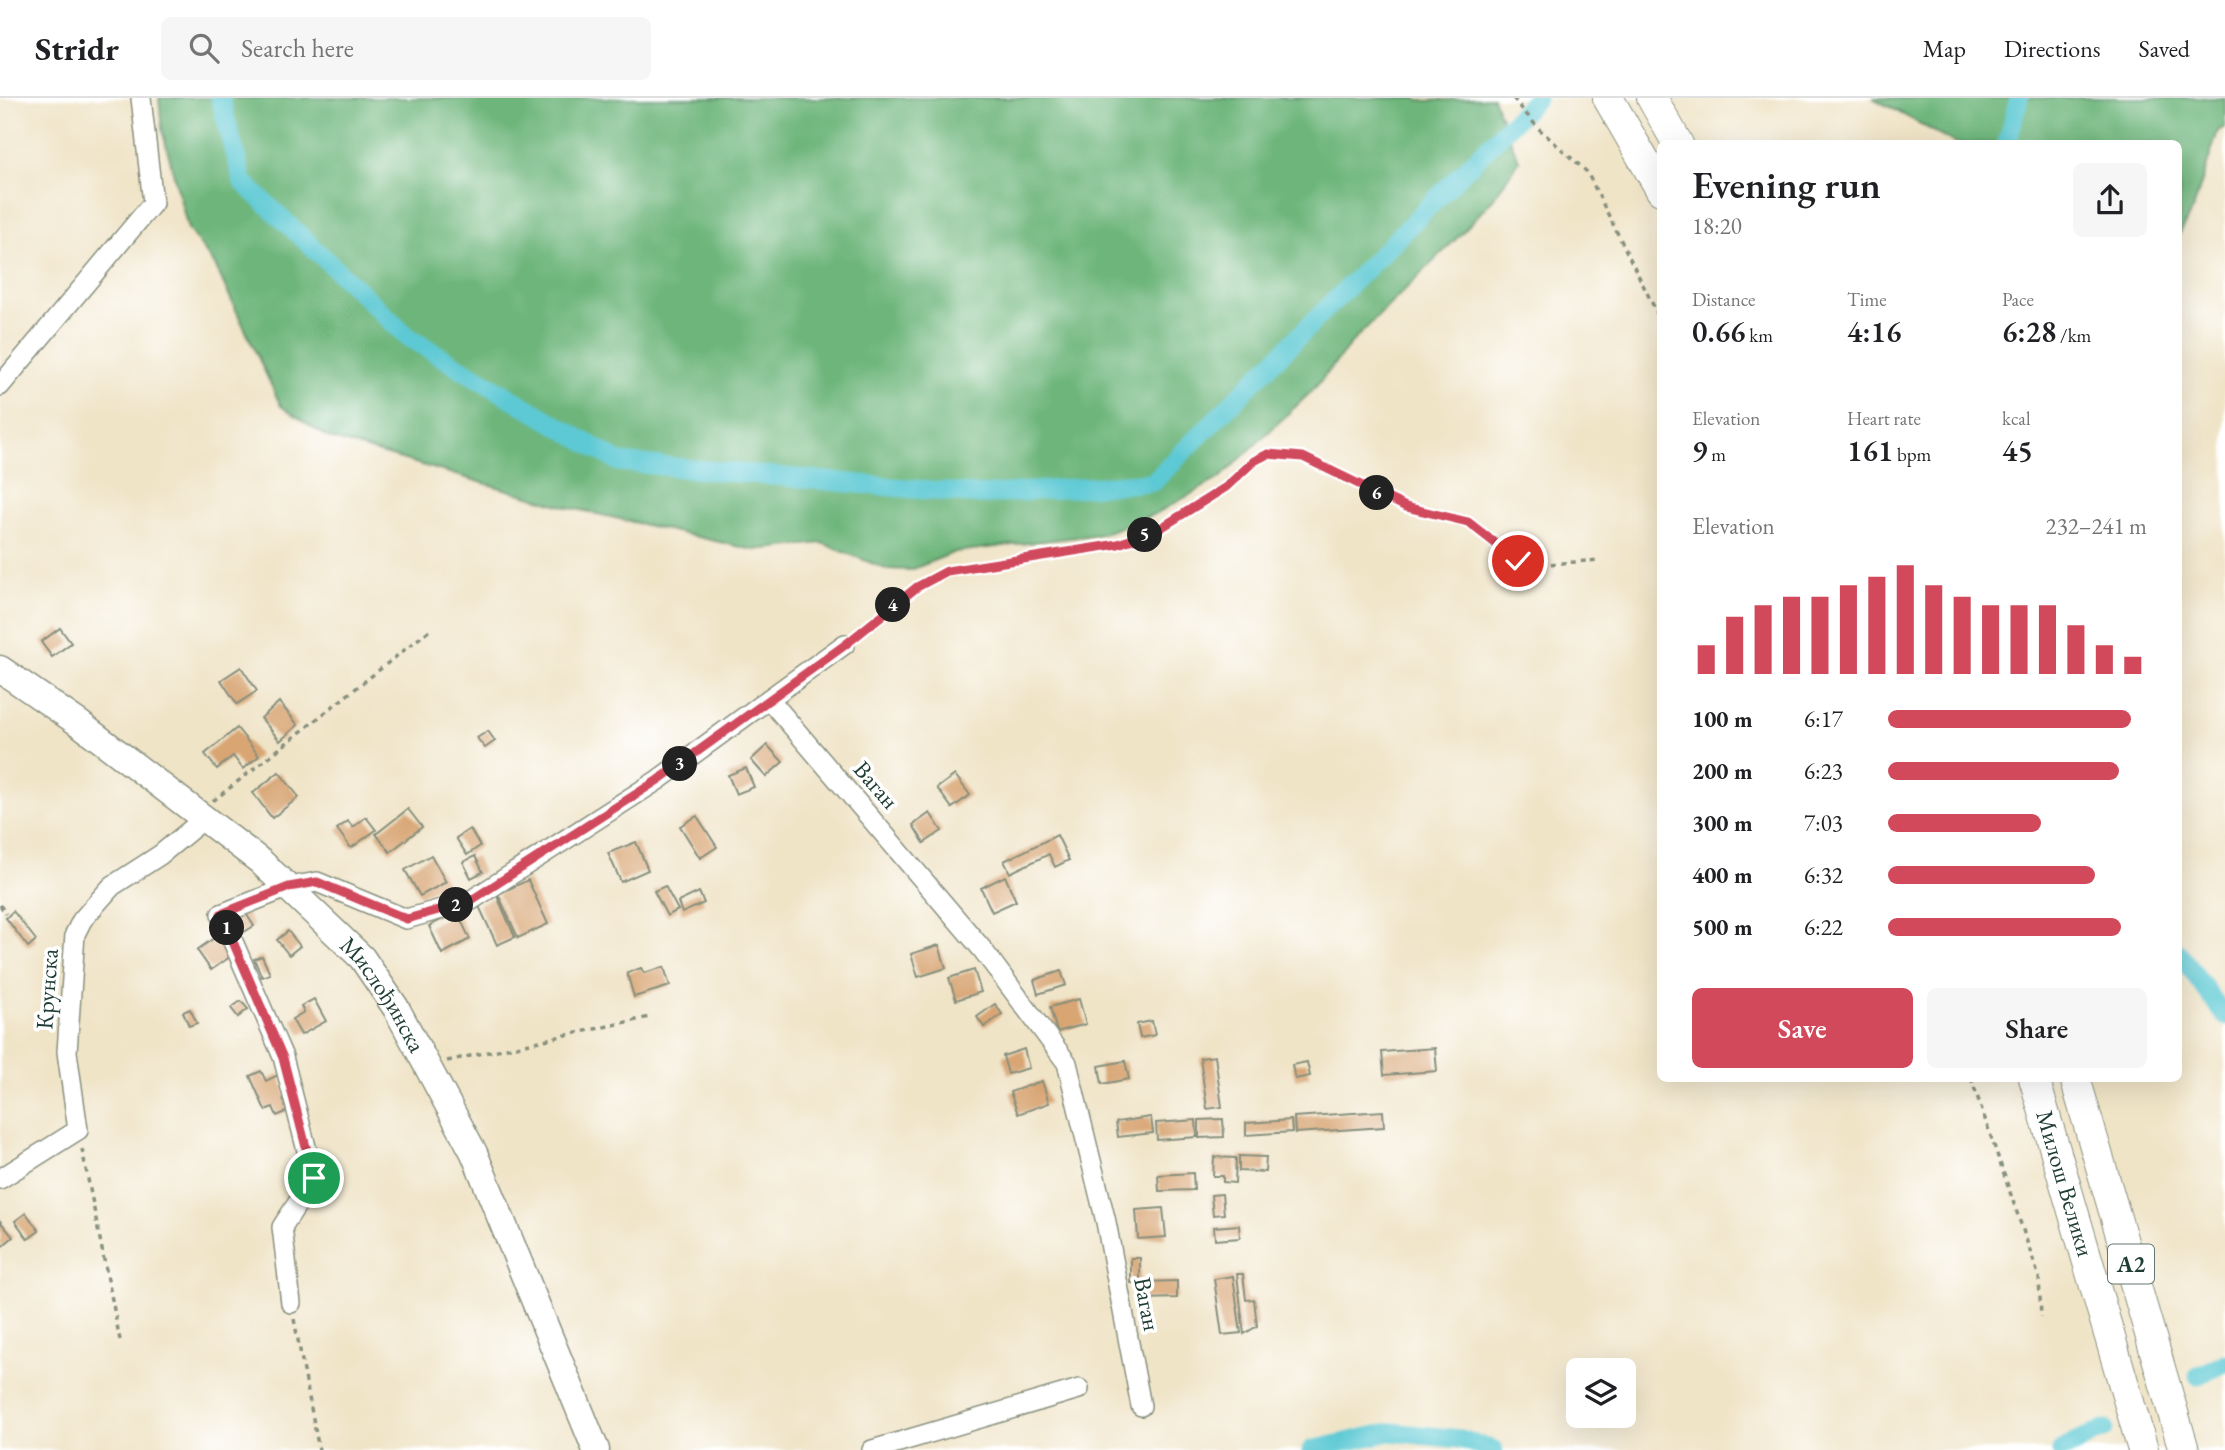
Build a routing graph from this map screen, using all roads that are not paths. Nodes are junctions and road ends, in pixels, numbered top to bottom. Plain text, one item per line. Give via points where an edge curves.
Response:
1 (141, 98) edge
2 (1608, 98) edge
3 (1652, 98) edge
4 (1676, 140) edge
5 (1657, 183) edge
6 (0, 386) edge
7 (845, 645) road end
8 (0, 669) edge
9 (769, 699) junction
10 (201, 816) junction
11 (289, 887) junction
12 (2035, 1082) edge
13 (2076, 1082) edge
14 (0, 1179) edge
15 (291, 1303) road end
16 (1079, 1389) dead end
17 (1141, 1406) dead end
18 (596, 1450) edge
19 (872, 1450) edge
20 (2143, 1450) edge
21 (2184, 1450) edge

1 - 6 street via 153,203
2 - 5 highway
3 - 4 highway
7 - 9 street
8 - 10 main road, Мислођинска
9 - 11 street via 658,780 470,901 407,919 317,882
9 - 17 street, Ваган via 982,948 1067,1063 1106,1222
10 - 11 main road, Мислођинска
10 - 14 street, Крунска via 160,855 112,886 82,920 75,934 67,1052 78,1130
11 - 15 street via 221,914 283,1058 314,1178 282,1227
11 - 18 main road, Мислођинска via 362,958 428,1065 491,1189
12 - 20 highway, Милош Велики / A2
13 - 21 highway, Милош Велики / A2
16 - 19 street

